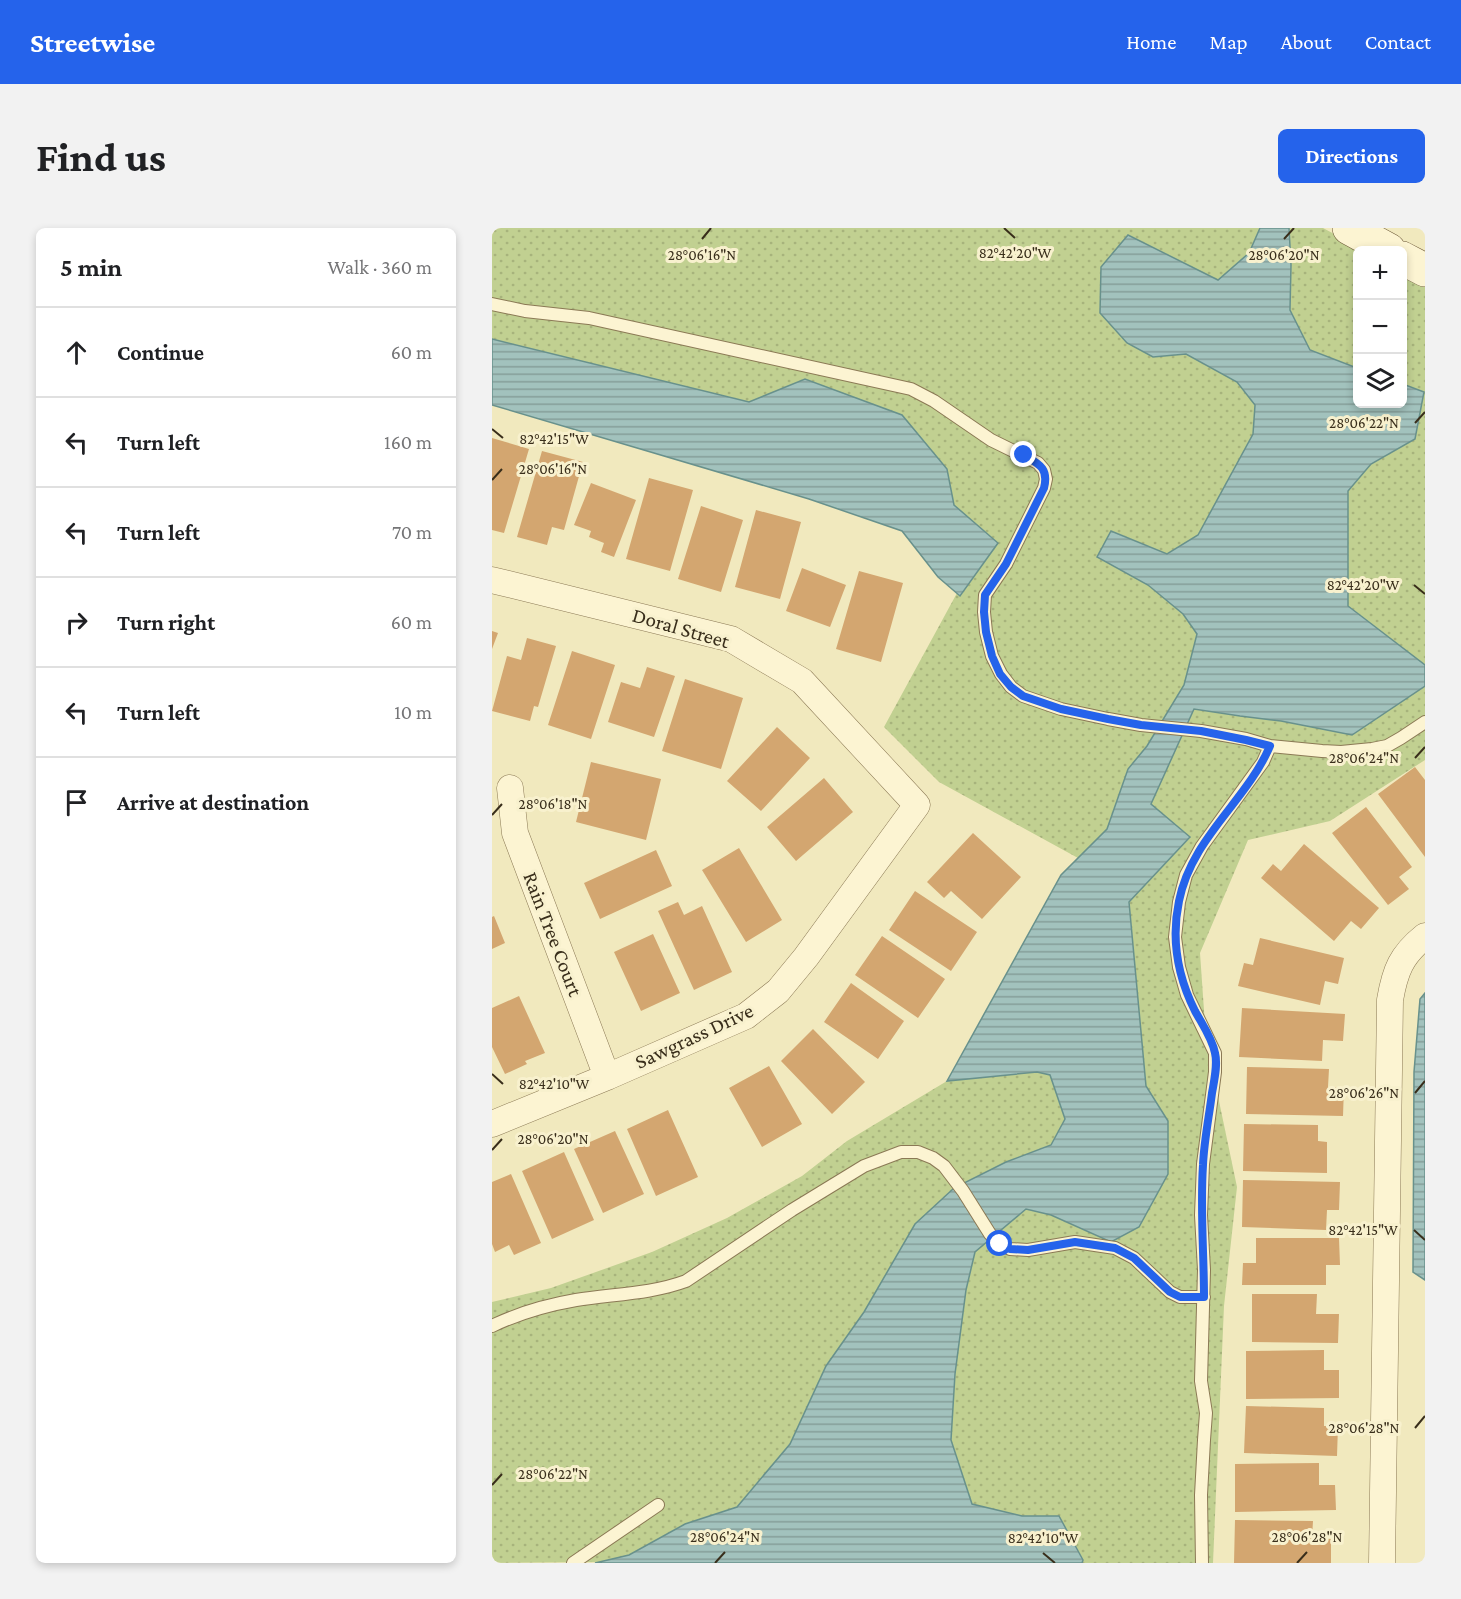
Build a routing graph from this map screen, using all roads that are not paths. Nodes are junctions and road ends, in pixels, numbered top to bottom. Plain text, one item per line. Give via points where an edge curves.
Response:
1 (1349, 228) edge
2 (1382, 246) edge
3 (1407, 261) edge
4 (1425, 270) edge
5 (492, 304) edge
6 (492, 580) edge
7 (1425, 722) edge
8 (1270, 746) junction
9 (510, 788) dead end
10 (917, 805) joint
11 (1425, 936) edge
12 (607, 1077) junction
13 (492, 1124) edge
14 (1204, 1297) junction
15 (492, 1326) edge
16 (658, 1505) dead end
17 (573, 1563) edge
18 (1202, 1563) edge
19 (1382, 1563) edge

1 - 2 street
3 - 4 street
5 - 8 lane via 589,318 911,389 934,401 1044,470 1044,488 1006,564 985,595 986,632 992,656 1011,687 1023,696 1061,709
6 - 10 street, Doral Street via 731,639 802,681
7 - 8 lane via 1387,746 1372,749 1341,752
8 - 14 lane via 1263,762 1202,846 1186,875 1179,902 1175,937 1179,967 1187,994 1215,1053 1203,1164
9 - 12 street, Rain Tree Court via 515,833
10 - 12 street, Sawgrass Drive via 778,991 747,1016
11 - 19 street via 1404,957 1394,976 1390,1000
12 - 13 street, Sawgrass Drive
14 - 15 lane via 1180,1297 1170,1292 1134,1258 1115,1248 1075,1242 1010,1249 990,1234 944,1166 918,1152 901,1152 864,1166 686,1281 650,1291 552,1304
14 - 18 lane
16 - 17 lane

